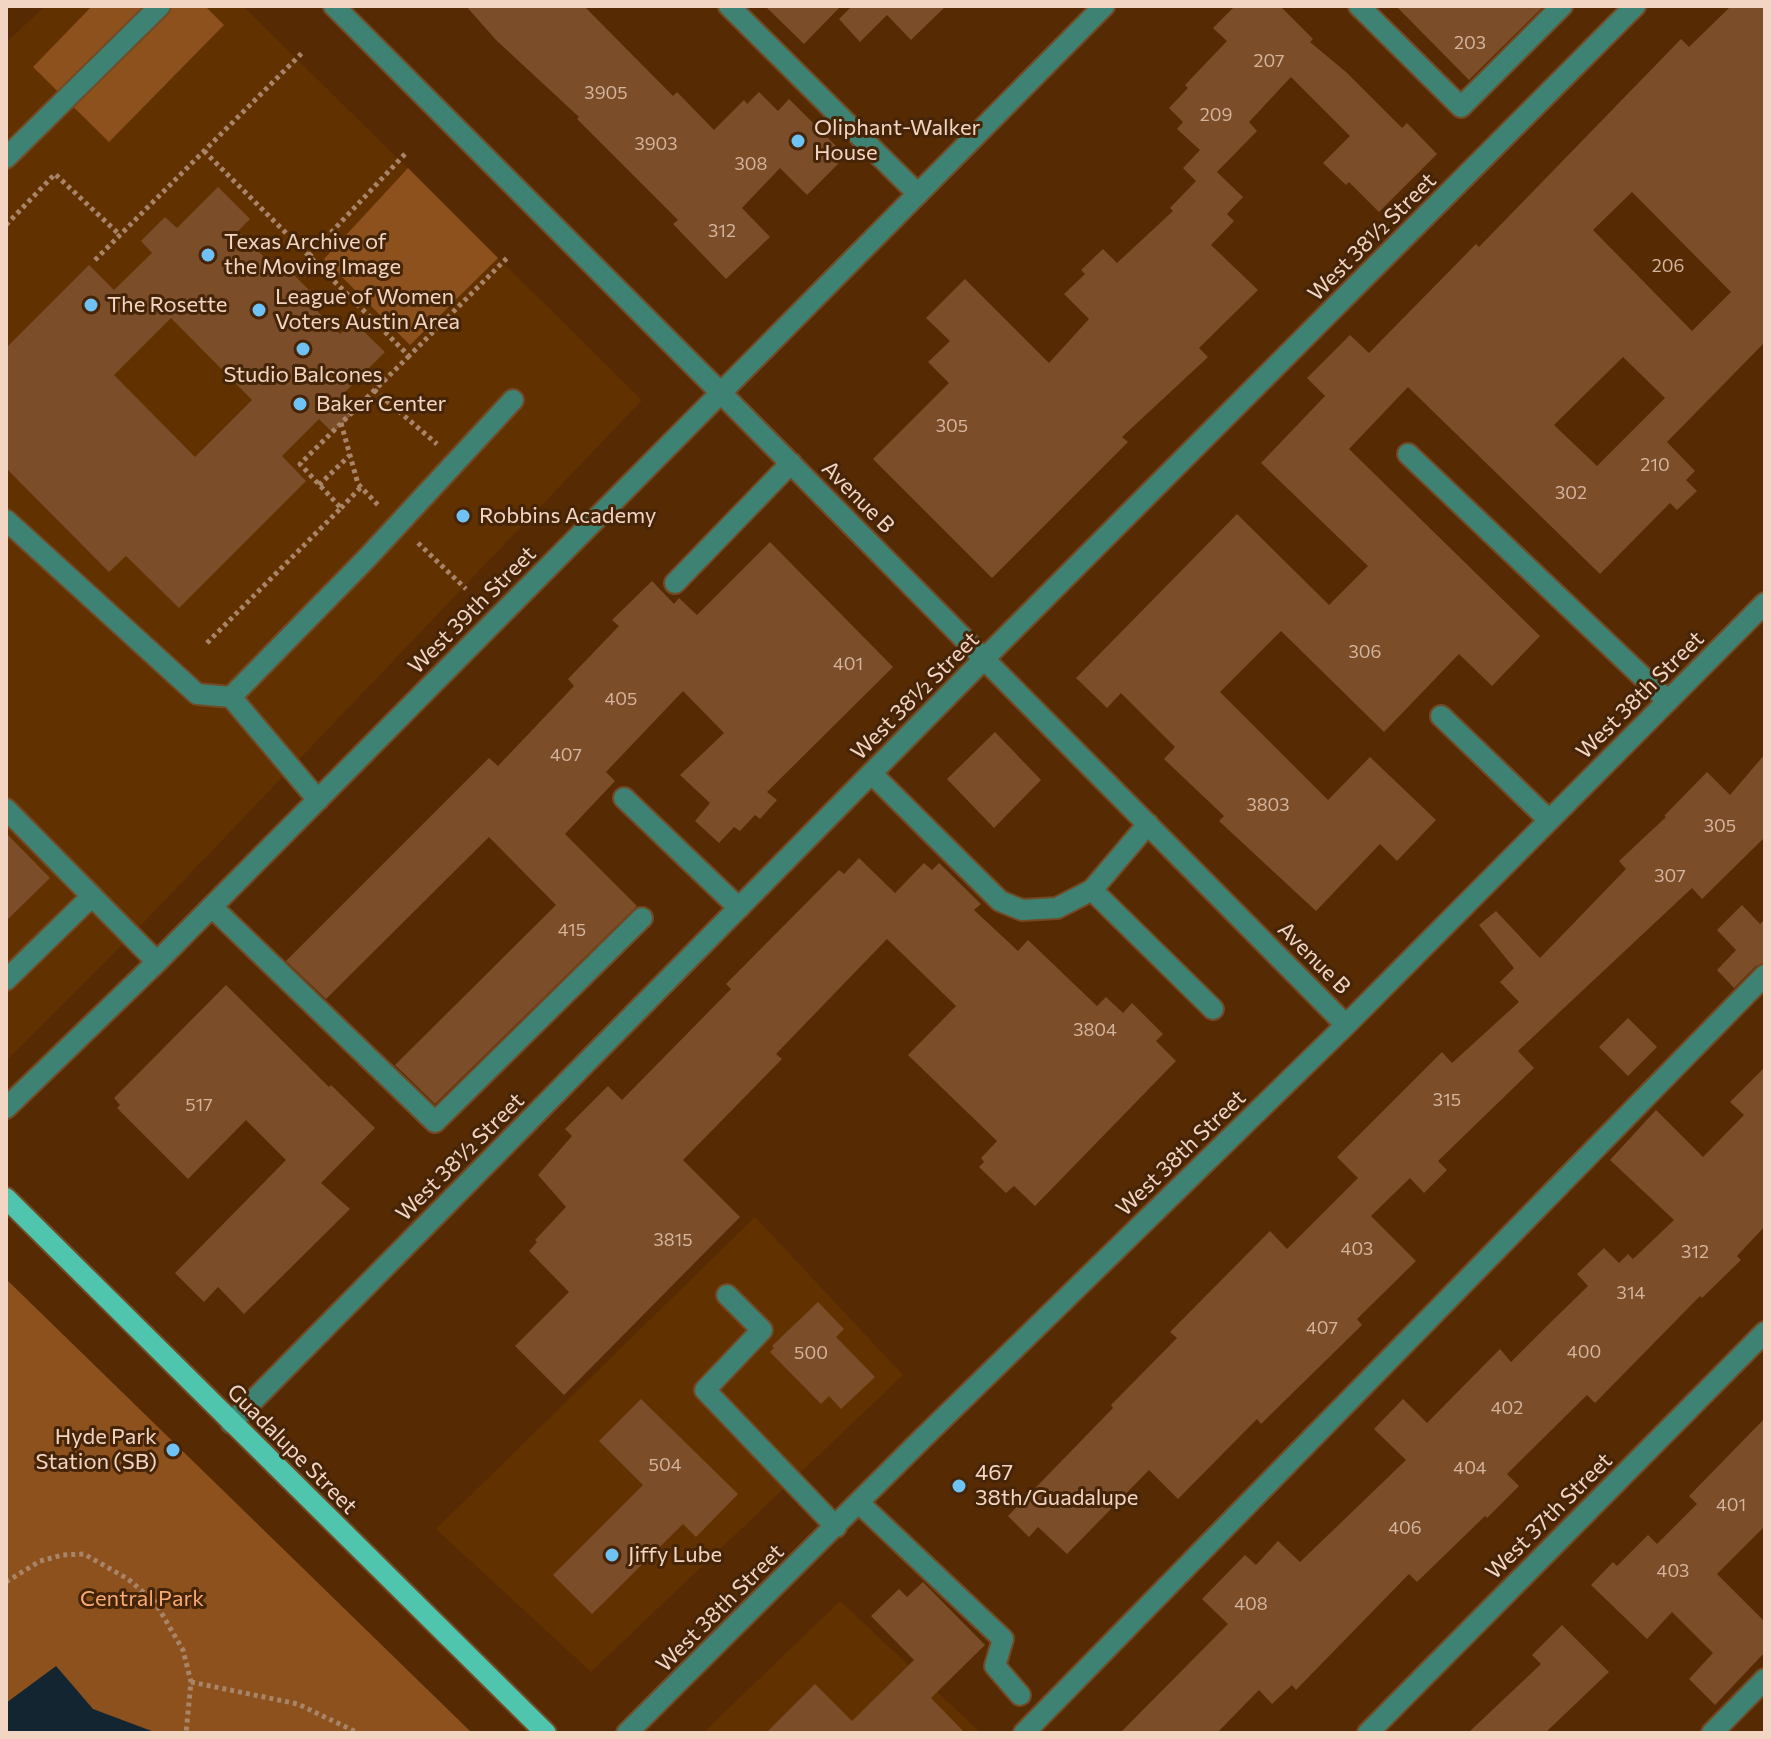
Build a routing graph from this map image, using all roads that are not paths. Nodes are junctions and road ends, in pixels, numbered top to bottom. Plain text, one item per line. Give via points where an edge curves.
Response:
1 (160, 6) edge
2 (334, 6) edge
3 (729, 6) edge
4 (1359, 6) edge
5 (1562, 6) edge
6 (1635, 6) edge
7 (1096, 9) edge
8 (6, 158) edge
9 (918, 194) junction
10 (721, 393) junction
11 (513, 400) dead end
12 (1408, 454) dead end
13 (791, 463) junction
14 (6, 520) edge
15 (675, 583) dead end
16 (1765, 603) edge
17 (984, 659) junction
18 (231, 697) junction
19 (1668, 701) junction
20 (1441, 716) dead end
21 (872, 774) junction
22 (624, 798) dead end
23 (318, 800) junction
24 (6, 809) edge
25 (1549, 820) junction
26 (1148, 824) junction
27 (1092, 890) junction
28 (92, 896) junction
29 (212, 907) junction
30 (739, 908) junction
31 (642, 918) dead end
32 (157, 962) junction
33 (1765, 975) edge
34 (6, 980) edge
35 (1213, 1009) dead end
36 (1346, 1025) junction
37 (6, 1108) edge
38 (6, 1198) edge
39 (727, 1295) dead end
40 (1765, 1332) edge
41 (231, 1423) junction
42 (859, 1503) junction
43 (836, 1527) junction
44 (1765, 1679) edge
45 (1020, 1695) dead end
46 (546, 1733) edge
47 (627, 1733) edge
48 (1024, 1733) edge
49 (1368, 1733) edge
50 (1712, 1733) edge

1 - 8 street
2 - 10 street, Avenue B
3 - 9 street
4 - 5 street via 1461,107
6 - 17 street, West 38½ Street
7 - 9 street, West 39th Street
9 - 10 street, West 39th Street
10 - 13 street, Avenue B
10 - 23 street, West 39th Street
11 - 18 street
12 - 19 street
13 - 15 street
13 - 17 street, Avenue B
14 - 18 street via 197,694
16 - 19 street, West 38th Street
17 - 21 street, West 38½ Street
17 - 26 street, Avenue B
18 - 23 street
19 - 25 street, West 38th Street
20 - 25 street
21 - 27 street via 1000,901 1022,910 1057,908
21 - 30 street, West 38½ Street
22 - 30 street
23 - 29 street, West 39th Street
24 - 28 street
25 - 36 street, West 38th Street
26 - 27 street
26 - 36 street, Avenue B
27 - 35 street
28 - 32 street
28 - 34 street
29 - 31 street via 435,1122
29 - 32 street, West 39th Street
30 - 41 street, West 38½ Street
32 - 37 street, West 39th Street
33 - 48 street
36 - 42 street, West 38th Street
38 - 41 main road, Guadalupe Street
39 - 43 street via 762,1330 705,1390
40 - 49 street, West 37th Street
41 - 46 main road, Guadalupe Street
42 - 43 street, West 38th Street
42 - 45 street via 1003,1639 995,1666
43 - 47 street, West 38th Street
44 - 50 street

